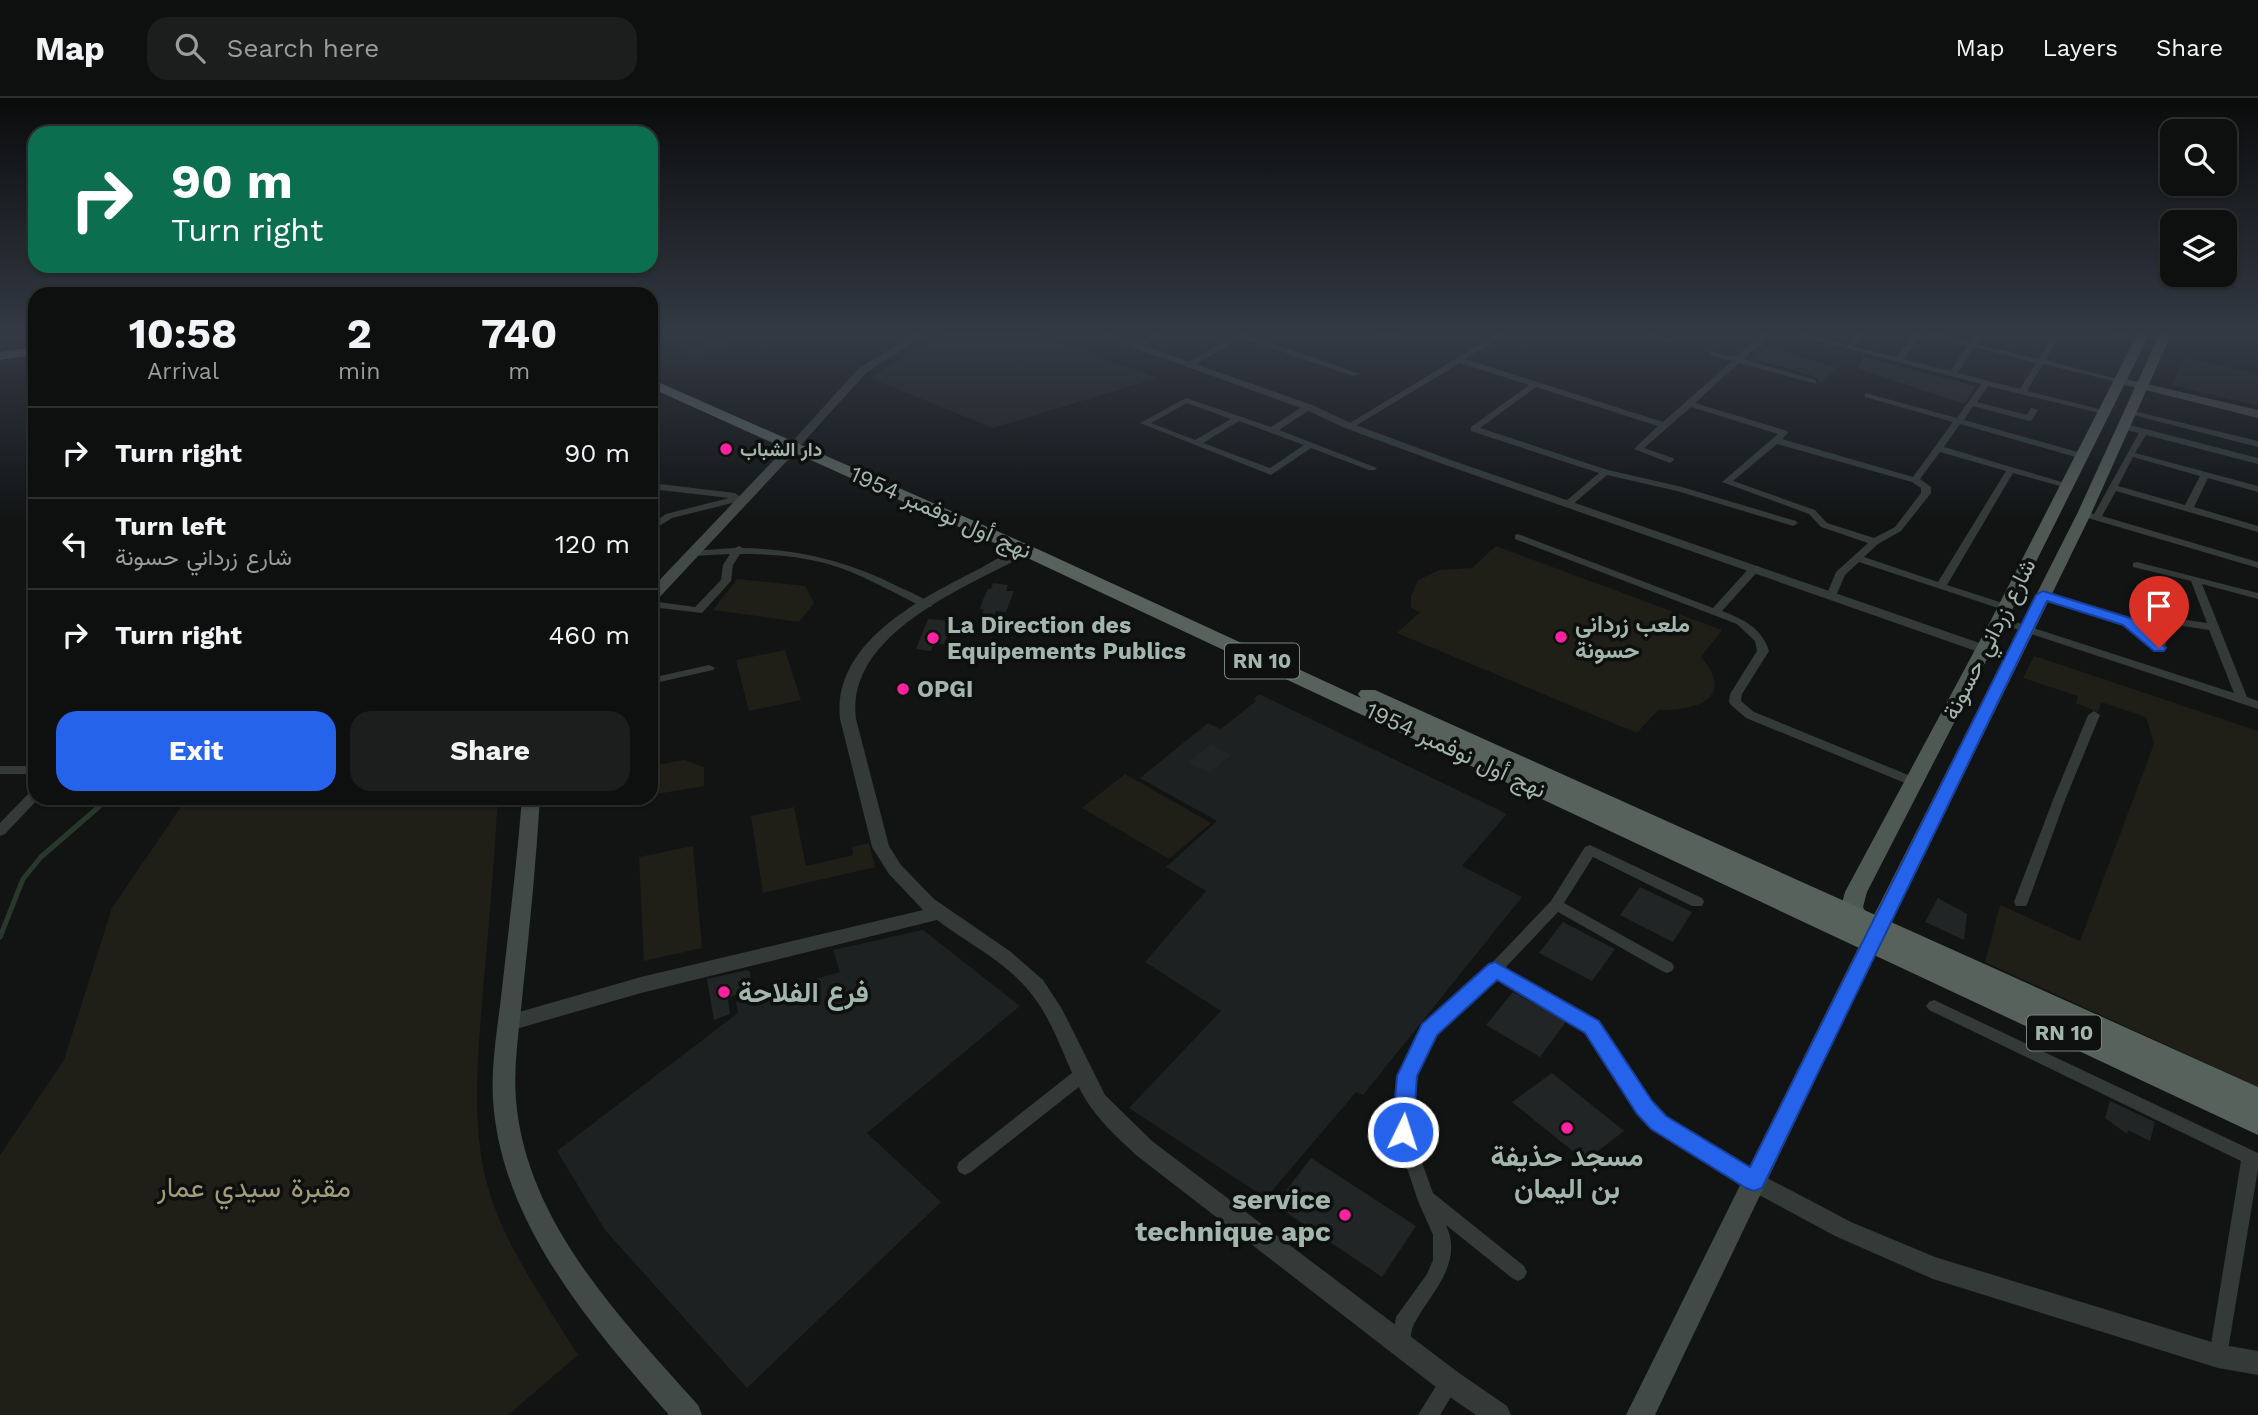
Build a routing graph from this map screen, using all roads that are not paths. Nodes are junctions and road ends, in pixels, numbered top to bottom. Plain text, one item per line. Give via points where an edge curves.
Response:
1 (685, 396) edge
2 (709, 396) edge
3 (839, 396) edge
4 (1278, 396) edge
5 (1398, 396) edge
6 (1518, 396) edge
7 (1571, 396) edge
8 (1699, 396) edge
9 (1873, 396) edge
10 (1976, 396) edge
11 (2045, 396) edge
12 (2113, 396) edge
13 (2138, 396) edge
14 (2186, 396) edge
15 (1971, 403) junction
16 (1691, 404) junction
17 (1308, 407) junction
18 (2034, 410) dead end
19 (2105, 411) junction
20 (2258, 414) edge
21 (1238, 418) junction
22 (2129, 418) junction
23 (1960, 422) junction
24 (1663, 425) junction
25 (1349, 426) junction
26 (1272, 430) junction
27 (2144, 431) junction
28 (1774, 440) junction
29 (799, 441) junction
30 (1196, 443) junction
31 (1311, 444) junction
32 (2258, 444) edge
33 (1938, 448) junction
34 (1638, 449) joint
35 (2130, 454) junction
36 (2082, 457) junction
37 (1670, 460) dead end
38 (2258, 461) edge
39 (2108, 464) junction
40 (1372, 468) dead end
41 (2011, 470) junction
42 (1605, 472) junction
43 (2205, 474) junction
44 (1915, 480) junction
45 (2067, 485) junction
46 (658, 487) edge
47 (2113, 487) junction
48 (2258, 489) edge
49 (745, 498) junction
50 (1569, 503) junction
51 (937, 504) junction
52 (2188, 509) junction
53 (2090, 516) junction
54 (658, 523) edge
55 (1793, 523) dead end
56 (2258, 529) edge
57 (1518, 537) dead end
58 (1875, 542) junction
59 (739, 549) junction
60 (1025, 550) junction
61 (693, 553) junction
62 (1859, 559) junction
63 (2137, 565) dead end
64 (2258, 565) edge
65 (1755, 568) junction
66 (2194, 579) junction
67 (1941, 586) junction
68 (658, 588) edge
69 (2043, 595) junction
70 (1831, 596) junction
71 (2258, 596) edge
72 (658, 605) edge
73 (927, 605) junction
74 (1158, 606) junction
75 (1716, 611) junction
76 (2002, 614) junction
77 (2166, 620) junction
78 (2128, 622) junction
79 (2212, 627) junction
80 (2026, 629) junction
81 (1984, 649) junction
82 (2012, 659) junction
83 (709, 668) dead end
84 (658, 679) edge
85 (2242, 700) junction
86 (2258, 705) edge
87 (2094, 715) dead end
88 (0, 770) edge
89 (28, 770) edge
90 (1914, 782) junction
91 (1944, 796) junction
92 (28, 801) edge
93 (530, 805) edge
94 (0, 831) edge
95 (1697, 902) dead end
96 (2021, 902) dead end
97 (1556, 905) junction
98 (937, 913) junction
99 (1854, 914) junction
100 (1875, 934) junction
101 (1667, 967) dead end
102 (1495, 969) junction
103 (1934, 1006) dead end
104 (509, 1023) junction
105 (1083, 1074) junction
106 (2258, 1100) edge
107 (2258, 1123) edge
108 (2254, 1159) edge
109 (965, 1167) dead end
110 (1754, 1181) junction
111 (1426, 1198) junction
112 (1518, 1272) dead end
113 (1401, 1344) junction
114 (2218, 1356) junction
115 (2258, 1363) edge
116 (1450, 1382) junction
117 (688, 1415) edge
118 (1428, 1415) edge
119 (1498, 1415) edge
120 (1640, 1415) edge

1 - 29 highway, نهج أول نوفمبر 1954 / RN 10
2 - 29 highway, نهج أول نوفمبر 1954 / RN 10
3 - 29 street
4 - 17 street
5 - 25 street
6 - 42 street via 1474,429
7 - 24 street
8 - 16 street
9 - 23 street
10 - 15 street
11 - 19 street
12 - 19 main road, شارع زرداني حسونة
13 - 22 main road, شارع زرداني حسونة
14 - 20 main road
15 - 18 street via 2029,418
15 - 23 street
16 - 24 street
16 - 28 street via 1784,433
17 - 25 street
17 - 26 street
19 - 22 main road
19 - 36 main road, شارع زرداني حسونة
21 - 26 street
21 - 30 street
21 - 30 street via 1186,400 1144,424
22 - 27 street
22 - 32 street
22 - 39 main road, شارع زرداني حسونة
23 - 33 street
23 - 36 street
24 - 34 street
25 - 50 street
26 - 31 street
27 - 35 street
27 - 38 street
28 - 44 street
28 - 58 street via 1727,482 1812,512 1824,525
29 - 49 main road
29 - 51 highway, نهج أول نوفمبر 1954 / RN 10
30 - 31 street via 1271,472
31 - 40 street
33 - 41 street
33 - 44 street
34 - 37 street
35 - 43 street
35 - 47 street
36 - 39 main road
36 - 45 main road, شارع زرداني حسونة
39 - 53 main road, شارع زرداني حسونة
41 - 45 street
41 - 67 street
42 - 50 street
42 - 55 street
43 - 48 street
43 - 52 street
44 - 58 street via 1926,487 1926,493 1898,529
45 - 76 main road, شارع زرداني حسونة
46 - 49 street
47 - 52 street
47 - 53 street
49 - 54 street via 669,516
49 - 61 main road
50 - 65 street
51 - 60 highway, نهج أول نوفمبر 1954 / RN 10
51 - 74 highway, نهج أول نوفمبر 1954 / RN 10
52 - 56 street
53 - 64 street
53 - 69 main road, شارع زرداني حسونة
57 - 75 street
58 - 62 street
59 - 61 street
59 - 72 street via 728,565 726,581 698,611
59 - 73 street via 838,564
60 - 73 street
60 - 74 highway, نهج أول نوفمبر 1954 / RN 10
61 - 68 main road
62 - 67 street
62 - 70 street via 1840,574
63 - 66 street
65 - 70 street
65 - 75 street
66 - 71 street
66 - 79 street
67 - 76 street
69 - 78 street
69 - 80 main road, شارع زرداني حسونة
70 - 81 street
73 - 98 street via 873,646 854,678 847,705 881,847 900,879
74 - 99 highway, نهج أول نوفمبر 1954 / RN 10
74 - 100 highway, نهج أول نوفمبر 1954 / RN 10
75 - 90 street via 1741,622 1760,640 1763,651 1735,694 1735,702 1750,715
76 - 80 street
76 - 81 main road, شارع زرداني حسونة
77 - 78 street
77 - 78 street via 2159,648
77 - 79 street
79 - 85 street
80 - 82 main road, شارع زرداني حسونة
80 - 85 street
81 - 82 street
81 - 90 main road, شارع زرداني حسونة
82 - 91 main road, شارع زرداني حسونة
83 - 84 street
85 - 86 street
87 - 96 street
88 - 89 street
90 - 91 main road
90 - 99 main road, شارع زرداني حسونة via 1856,892
91 - 100 main road, شارع زرداني حسونة
92 - 94 street
93 - 104 main road
95 - 97 street via 1590,850
97 - 101 street
97 - 102 street
98 - 104 street via 641,985
98 - 105 street via 1025,974 1052,1010
99 - 100 highway, RN 10
100 - 106 highway, نهج أول نوفمبر 1954 / RN 10
100 - 107 highway, نهج أول نوفمبر 1954 / RN 10
100 - 110 main road, شارع زرداني حسونة
102 - 110 street via 1592,1027 1658,1123
102 - 111 street via 1429,1030 1407,1076 1403,1132
103 - 108 street
104 - 117 main road via 506,1115 521,1175 553,1244 623,1342
105 - 109 street
105 - 113 street via 1111,1118 1144,1148
108 - 114 street
110 - 114 street via 1843,1229 1933,1268
110 - 120 main road, شارع زرداني حسونة
111 - 112 street
111 - 113 street via 1442,1235 1442,1261 1404,1324
113 - 116 street
114 - 115 street
116 - 118 street
116 - 119 street

